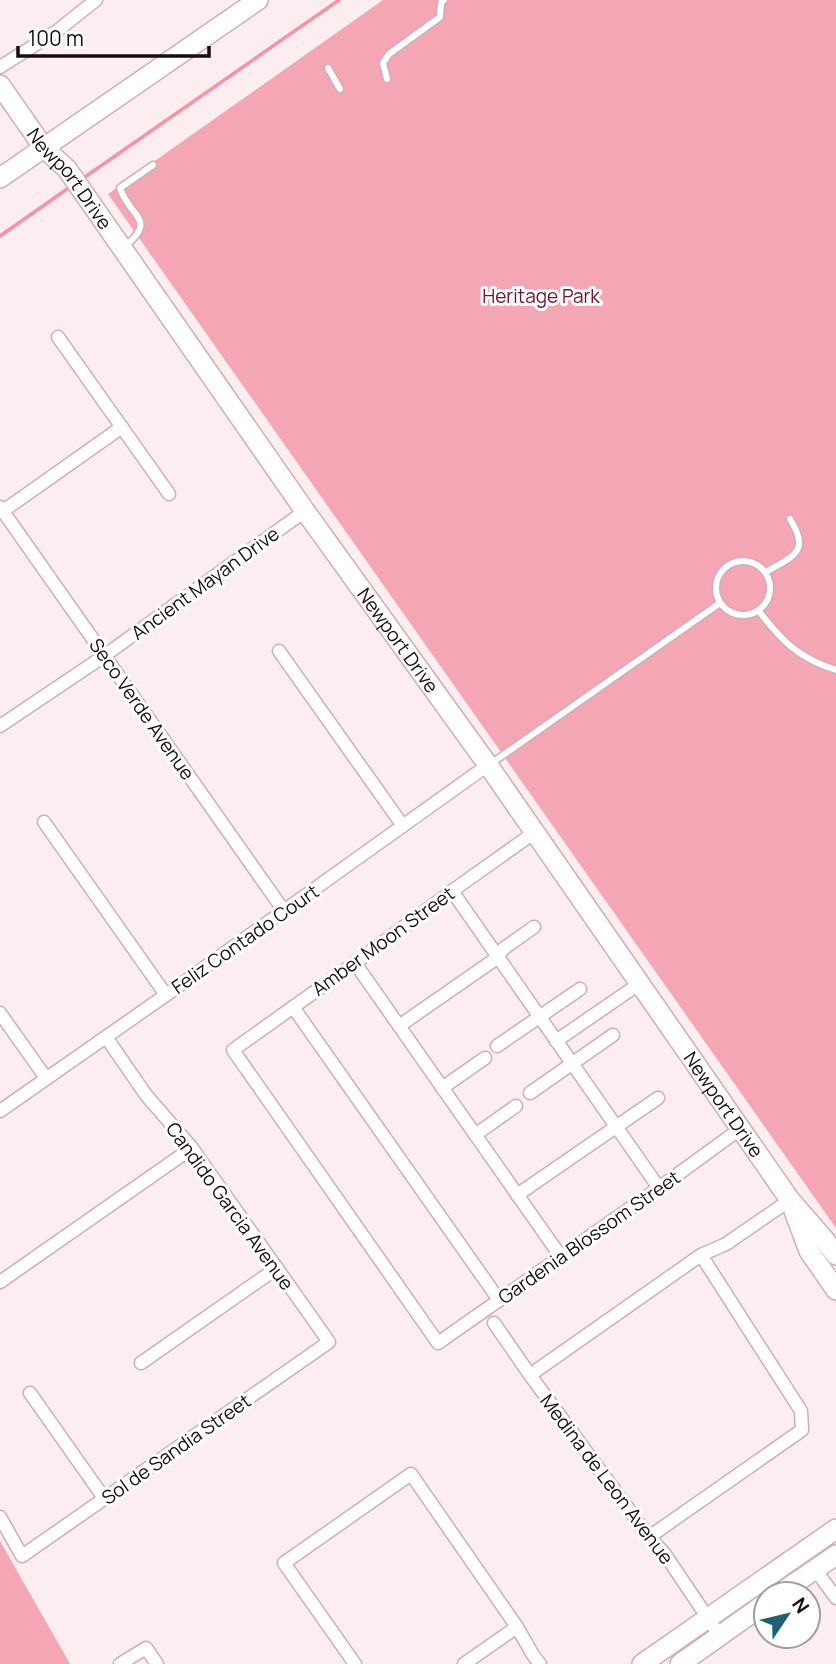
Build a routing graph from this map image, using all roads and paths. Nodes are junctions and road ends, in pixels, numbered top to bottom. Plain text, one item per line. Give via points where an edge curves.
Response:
1 (96, 0) edge
2 (258, 0) edge
3 (444, 0) edge
4 (0, 67) edge
5 (328, 68) dead end
6 (387, 79) dead end
7 (0, 85) edge
8 (340, 89) dead end
9 (44, 148) junction
10 (153, 165) dead end
11 (0, 178) edge
12 (122, 248) junction
13 (58, 337) dead end
14 (122, 427) junction
15 (169, 494) dead end
16 (1, 509) edge
17 (305, 511) junction
18 (790, 519) dead end
19 (766, 572) junction
20 (720, 603) junction
21 (758, 610) junction
22 (279, 651) dead end
23 (104, 656) junction
24 (836, 670) edge
25 (0, 726) edge
26 (488, 765) junction
27 (44, 822) dead end
28 (403, 826) junction
29 (535, 832) junction
30 (452, 891) junction
31 (285, 911) junction
32 (534, 927) dead end
33 (497, 958) junction
34 (355, 963) junction
35 (639, 984) junction
36 (580, 989) dead end
37 (166, 995) junction
38 (293, 1007) junction
39 (0, 1013) edge
40 (539, 1017) junction
41 (399, 1026) junction
42 (613, 1035) dead end
43 (106, 1037) junction
44 (556, 1041) junction
45 (498, 1046) dead end
46 (485, 1058) dead end
47 (572, 1064) junction
48 (46, 1079) junction
49 (442, 1088) junction
50 (530, 1093) dead end
51 (658, 1098) dead end
52 (516, 1106) dead end
53 (0, 1111) edge
54 (616, 1127) junction
55 (740, 1129) junction
56 (475, 1135) junction
57 (192, 1148) junction
58 (659, 1188) junction
59 (517, 1195) junction
60 (790, 1200) junction
61 (701, 1255) junction
62 (836, 1255) edge
63 (561, 1257) junction
64 (277, 1269) junction
65 (0, 1282) edge
66 (836, 1290) edge
67 (499, 1300) junction
68 (494, 1323) dead end
69 (329, 1342) joint
70 (438, 1343) joint
71 (141, 1363) dead end
72 (530, 1375) junction
73 (30, 1393) dead end
74 (104, 1498) junction
75 (0, 1517) edge
76 (836, 1529) edge
77 (649, 1537) junction
78 (836, 1555) edge
79 (816, 1569) junction
80 (800, 1580) edge
81 (836, 1598) edge
82 (752, 1613) edge
83 (708, 1618) junction
84 (517, 1626) junction
85 (720, 1636) junction
86 (120, 1664) edge
87 (158, 1664) edge
88 (355, 1664) edge
89 (464, 1664) edge
90 (540, 1664) edge
91 (642, 1664) edge
92 (680, 1664) edge

1 - 4 street
2 - 9 street
3 - 6 lane via 440,17 389,54 383,63
5 - 8 lane
7 - 9 street, Newport Drive
9 - 11 street
9 - 12 street, Newport Drive via 67,169
10 - 12 lane via 120,188 141,226
12 - 17 street, Newport Drive
13 - 14 street
14 - 15 street
14 - 16 street
16 - 23 street, Seco Verde Avenue
17 - 23 street, Ancient Mayan Drive
17 - 26 street, Newport Drive
18 - 19 lane via 801,542 796,552
19 - 20 lane via 752,562 735,561 716,579
19 - 21 lane via 770,590
20 - 21 lane via 737,615
20 - 26 lane
21 - 24 lane via 799,654
22 - 28 street
23 - 25 street, Ancient Mayan Drive
23 - 31 street, Seco Verde Avenue
26 - 28 street, Feliz Contado Court
26 - 29 street, Newport Drive
27 - 37 street
28 - 31 street, Feliz Contado Court
29 - 30 street, Amber Moon Street
29 - 35 street, Newport Drive
30 - 33 street
30 - 34 street, Amber Moon Street
31 - 37 street, Feliz Contado Court
32 - 33 street
33 - 40 street
33 - 41 street
34 - 38 street, Amber Moon Street
34 - 41 street
35 - 44 street
35 - 55 street, Newport Drive
36 - 40 street
37 - 43 street, Feliz Contado Court
38 - 67 street
38 - 70 street, Amber Moon Street via 233,1051
39 - 48 street
40 - 44 street
40 - 45 street
41 - 49 street
42 - 47 street
43 - 48 street, Feliz Contado Court
43 - 57 street, Candido Garcia Avenue via 146,1095
44 - 47 street
46 - 49 street
47 - 50 street
47 - 54 street
48 - 53 street, Feliz Contado Court
49 - 56 street
51 - 54 street
52 - 56 street
54 - 58 street
54 - 59 street
55 - 58 street, Gardenia Blossom Street
55 - 60 street, Newport Drive
56 - 59 street
57 - 64 street, Candido Garcia Avenue
57 - 65 street
58 - 63 street, Gardenia Blossom Street
59 - 63 street
60 - 61 street via 726,1244
60 - 62 street, Newport Drive
60 - 66 street, Newport Drive via 809,1251
61 - 72 street
61 - 77 street via 801,1411 802,1430
63 - 67 street, Gardenia Blossom Street
64 - 69 street, Candido Garcia Avenue
64 - 71 street
67 - 70 street, Gardenia Blossom Street
68 - 72 street, Medina de Leon Avenue
69 - 74 street, Sol de Sandia Street
72 - 77 street, Medina de Leon Avenue
73 - 74 street
74 - 75 street, Sol de Sandia Street via 22,1556
76 - 83 street
77 - 83 street, Medina de Leon Avenue
78 - 79 street
79 - 80 street
79 - 81 street
82 - 85 street
83 - 85 street, Medina de Leon Avenue
83 - 91 street
84 - 88 street via 411,1474 284,1563
84 - 89 street
84 - 90 street
85 - 92 street
86 - 87 street via 146,1648

